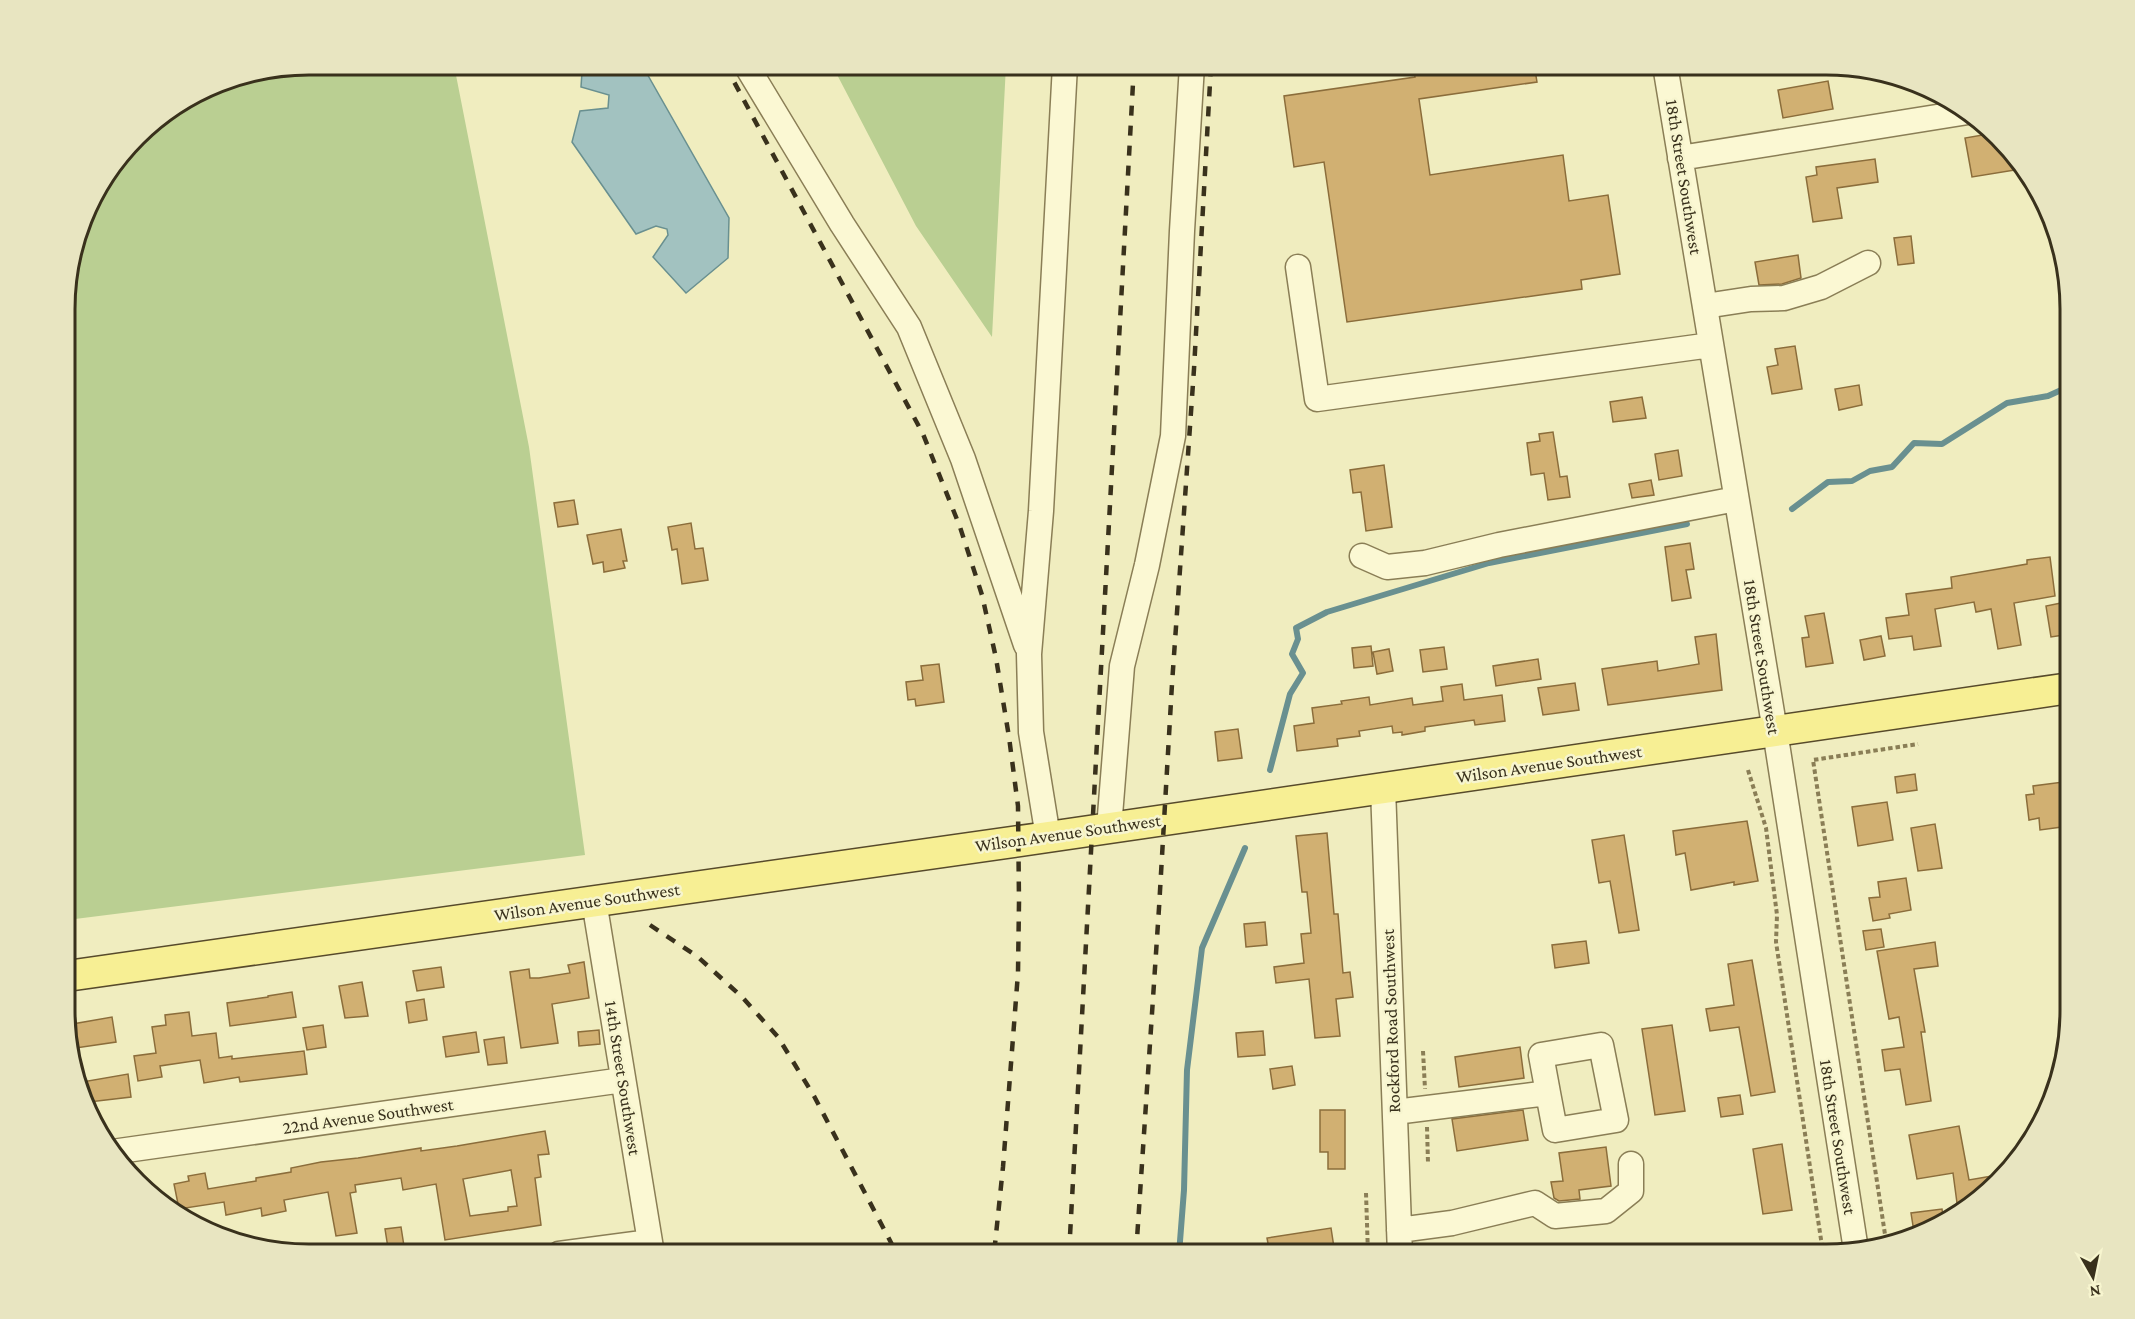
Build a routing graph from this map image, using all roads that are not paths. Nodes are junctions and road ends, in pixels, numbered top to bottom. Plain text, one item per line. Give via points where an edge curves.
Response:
1 (753, 75) edge
2 (1064, 75) edge
3 (1191, 75) edge
4 (1667, 75) edge
5 (1956, 114) edge
6 (1680, 158) junction
7 (1868, 263) dead end
8 (1298, 267) dead end
9 (1705, 306) junction
10 (1711, 345) junction
11 (1736, 499) junction
12 (1362, 556) dead end
13 (1029, 654) junction
14 (2060, 689) edge
15 (1775, 731) junction
16 (1383, 788) junction
17 (1109, 828) junction
18 (1048, 837) junction
19 (594, 901) junction
20 (75, 975) edge
21 (623, 1080) junction
22 (1548, 1093) dead end
23 (1395, 1112) junction
24 (121, 1151) edge
25 (1631, 1164) dead end
26 (1399, 1230) junction
27 (1855, 1242) edge
28 (650, 1244) edge
29 (1400, 1244) edge

1 - 13 street via 909,327 963,459
2 - 13 street via 1042,499
3 - 17 street via 1173,436 1122,666
4 - 6 street, 18th Street Southwest
5 - 6 street
6 - 9 street, 18th Street Southwest
7 - 9 street via 1821,287 1784,298
8 - 10 street via 1317,399
9 - 10 street, 18th Street Southwest
10 - 11 street, 18th Street Southwest
11 - 12 street via 1425,563 1386,567
11 - 15 street, 18th Street Southwest
13 - 18 street via 1031,732
14 - 15 main road, Wilson Avenue Southwest
15 - 16 main road, Wilson Avenue Southwest
15 - 27 street, 18th Street Southwest
16 - 17 main road, Wilson Avenue Southwest
16 - 23 street, Rockford Road Southwest
17 - 18 main road, Wilson Avenue Southwest
18 - 19 main road, Wilson Avenue Southwest
19 - 20 main road, Wilson Avenue Southwest
19 - 21 street, 14th Street Southwest
21 - 24 street, 22nd Avenue Southwest
21 - 28 street, 14th Street Southwest
22 - 23 street
23 - 26 street, Rockford Road Southwest
25 - 26 street via 1631,1191 1606,1211 1555,1216 1535,1203 1444,1225
26 - 29 street, Rockford Road Southwest

